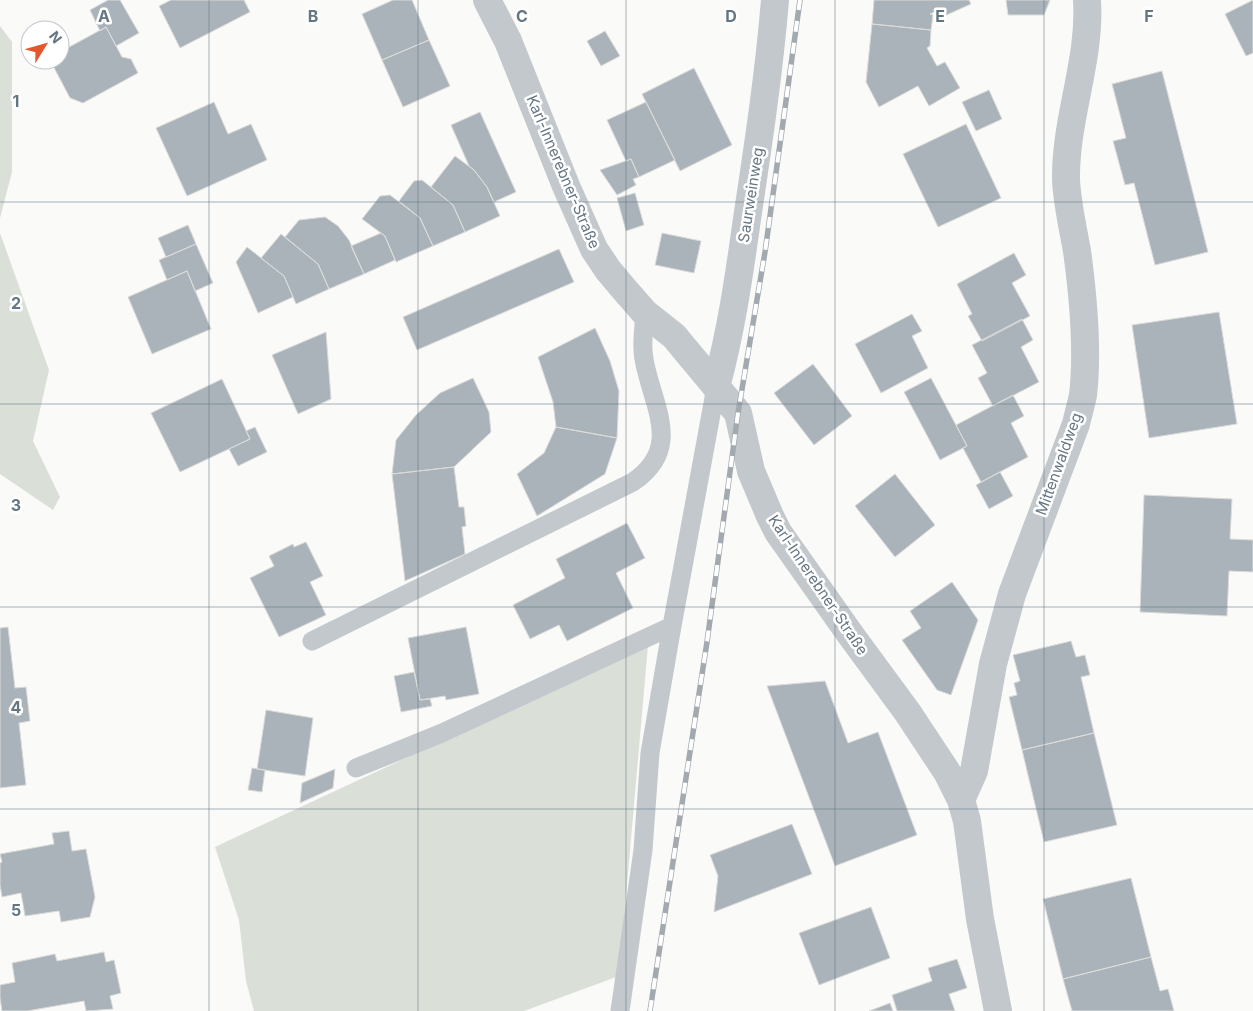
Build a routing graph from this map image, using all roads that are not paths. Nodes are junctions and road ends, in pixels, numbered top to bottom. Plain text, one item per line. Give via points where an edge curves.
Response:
1 (487, 0) edge
2 (775, 0) edge
3 (1087, 0) edge
4 (645, 312) junction
5 (716, 387) junction
6 (672, 626) junction
7 (312, 641) dead end
8 (356, 768) dead end
9 (961, 800) junction
10 (620, 1011) edge
11 (997, 1011) edge

1 - 4 street, Karl-Innerebner-Straße via 508,41 594,249
2 - 5 street, Saurweinweg via 763,111 738,281
3 - 9 street, Mittenwaldweg via 1085,43 1069,139 1066,181 1078,259 1084,339 1082,396 1076,424 1012,594 993,664 974,772
4 - 5 street, Karl-Innerebner-Straße via 674,336
4 - 7 lane via 644,359 662,432 655,460 644,475
5 - 6 lane
5 - 9 street, Karl-Innerebner-Straße via 738,413 751,470 778,532 908,713
6 - 8 lane via 442,733
6 - 10 lane via 650,752 643,850
9 - 11 street, Karl-Innerebner-Straße

